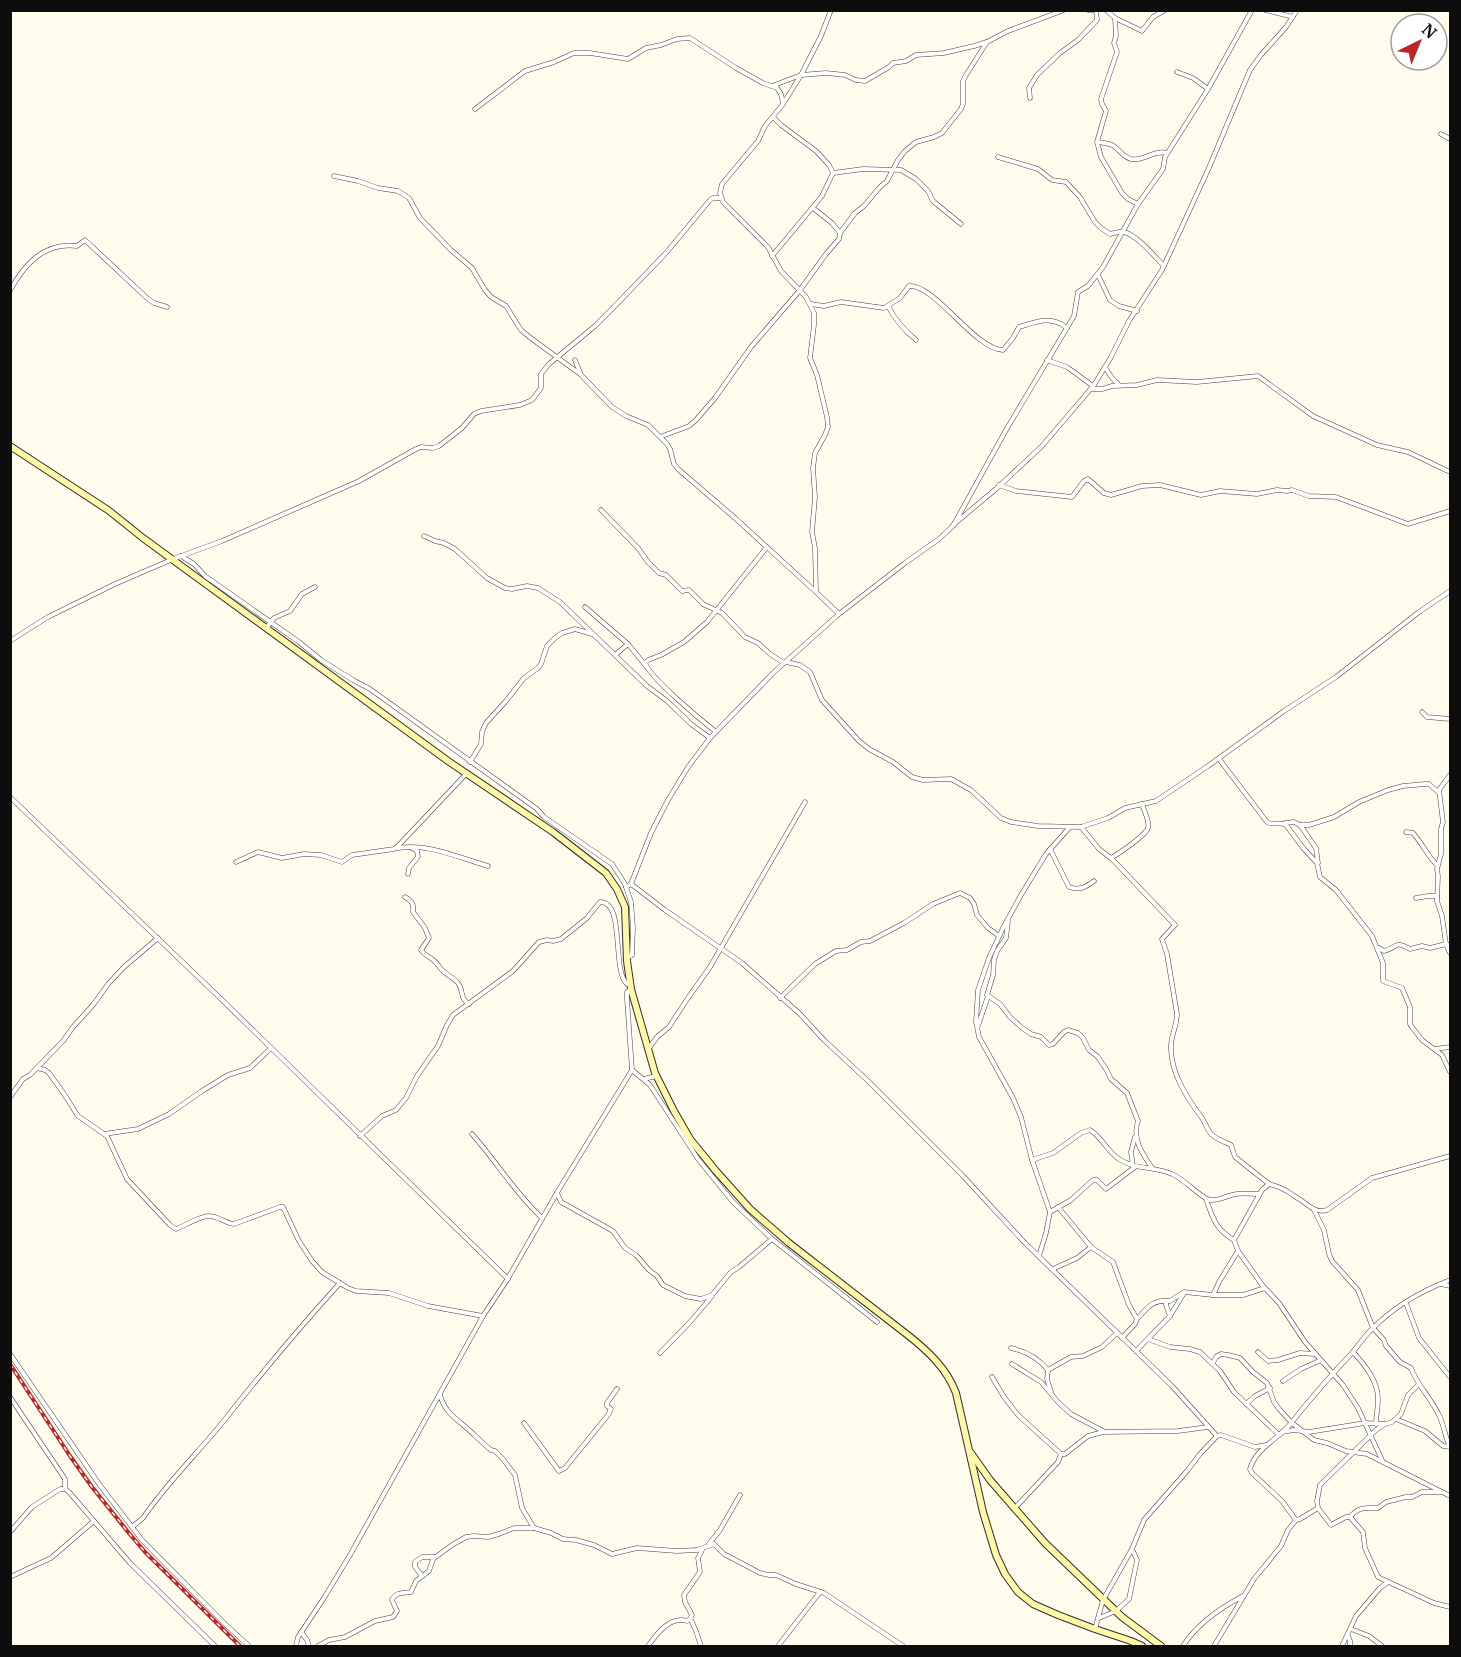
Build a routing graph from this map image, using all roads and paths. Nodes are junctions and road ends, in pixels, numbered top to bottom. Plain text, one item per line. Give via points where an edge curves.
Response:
1 (831, 10) edge
2 (1064, 10) edge
3 (1088, 10) edge
4 (1095, 10) edge
5 (1106, 10) edge
6 (1165, 10) edge
7 (1252, 10) edge
8 (1264, 10) edge
9 (1297, 10) edge
10 (1293, 17) junction
11 (1115, 18) junction
12 (987, 42) junction
13 (1177, 72) dead end
14 (801, 75) junction
15 (772, 86) junction
16 (1208, 89) junction
17 (1030, 98) dead end
18 (783, 104) junction
19 (475, 109) dead end
20 (773, 117) junction
21 (1441, 134) dead end
22 (1450, 139) edge
23 (1098, 142) junction
24 (1167, 153) junction
25 (998, 157) dead end
26 (894, 170) junction
27 (833, 173) junction
28 (334, 176) dead end
29 (721, 198) junction
30 (1135, 205) junction
31 (813, 207) junction
32 (961, 224) dead end
33 (1123, 231) junction
34 (840, 233) junction
35 (772, 256) junction
36 (1164, 266) junction
37 (1098, 275) junction
38 (10, 290) edge
39 (800, 290) junction
40 (811, 304) junction
41 (888, 306) junction
42 (167, 308) dead end
43 (1137, 311) junction
44 (1067, 328) junction
45 (916, 340) dead end
46 (557, 357) junction
47 (575, 360) dead end
48 (1047, 360) junction
49 (1105, 367) junction
50 (581, 375) junction
51 (1123, 386) junction
52 (1091, 387) junction
53 (660, 437) junction
54 (10, 446) edge
55 (1450, 472) edge
56 (999, 485) junction
57 (601, 510) dead end
58 (1450, 511) edge
59 (952, 526) junction
60 (424, 537) dead end
61 (767, 547) junction
62 (181, 556) junction
63 (173, 559) junction
64 (315, 586) dead end
65 (1450, 591) edge
66 (816, 592) junction
67 (585, 607) dead end
68 (717, 610) junction
69 (839, 614) junction
70 (269, 625) junction
71 (594, 635) junction
72 (10, 641) edge
73 (627, 644) junction
74 (615, 655) junction
75 (785, 662) junction
76 (646, 667) junction
77 (1422, 712) dead end
78 (1450, 719) edge
79 (716, 732) junction
80 (710, 738) junction
81 (1219, 759) junction
82 (470, 762) junction
83 (466, 773) junction
84 (1450, 775) edge
85 (1438, 793) junction
86 (10, 797) edge
87 (805, 802) dead end
88 (1142, 804) junction
89 (1284, 823) junction
90 (1300, 825) junction
91 (1081, 827) junction
92 (1069, 828) junction
93 (1406, 832) dead end
94 (404, 840) junction
95 (408, 846) junction
96 (394, 849) junction
97 (1050, 849) junction
98 (1111, 858) junction
99 (236, 862) dead end
100 (1437, 865) junction
101 (488, 866) dead end
102 (1319, 867) junction
103 (408, 874) dead end
104 (1094, 881) dead end
105 (631, 884) junction
106 (626, 887) junction
107 (1437, 896) junction
108 (405, 897) dead end
109 (1416, 898) dead end
110 (1009, 917) junction
111 (999, 936) junction
112 (158, 938) junction
113 (1448, 945) edge
114 (1377, 946) junction
115 (720, 947) junction
116 (1450, 953) edge
117 (627, 958) junction
118 (631, 987) junction
119 (988, 996) junction
120 (780, 998) junction
121 (469, 1004) junction
122 (977, 1026) junction
123 (1450, 1047) edge
124 (271, 1048) junction
125 (649, 1048) junction
126 (1434, 1049) junction
127 (37, 1068) junction
128 (632, 1070) junction
129 (1450, 1072) edge
130 (657, 1076) junction
131 (644, 1079) junction
132 (10, 1097) edge
133 (103, 1134) junction
134 (472, 1134) dead end
135 (360, 1136) junction
136 (1135, 1136) junction
137 (1450, 1156) edge
138 (1032, 1160) junction
139 (1134, 1167) junction
140 (1152, 1168) junction
141 (1269, 1184) junction
142 (557, 1192) junction
143 (1260, 1194) junction
144 (1206, 1199) junction
145 (1058, 1207) junction
146 (1314, 1210) junction
147 (1050, 1212) junction
148 (542, 1218) junction
149 (772, 1239) junction
150 (1234, 1240) junction
151 (1091, 1247) junction
152 (1239, 1251) junction
153 (1039, 1256) junction
154 (1053, 1269) junction
155 (508, 1279) junction
156 (1450, 1280) edge
157 (340, 1283) junction
158 (1441, 1284) junction
159 (1450, 1286) edge
160 (1265, 1287) junction
161 (1184, 1292) junction
162 (712, 1295) junction
163 (1213, 1295) junction
164 (1166, 1301) junction
165 (1406, 1303) junction
166 (483, 1316) junction
167 (1170, 1316) junction
168 (1137, 1319) junction
169 (877, 1322) dead end
170 (1373, 1328) junction
171 (1117, 1333) junction
172 (1122, 1338) junction
173 (1148, 1339) junction
174 (1011, 1348) dead end
175 (1136, 1350) junction
176 (1258, 1352) dead end
177 (1353, 1352) junction
178 (660, 1353) dead end
179 (10, 1354) edge
180 (1316, 1354) junction
181 (1321, 1360) junction
182 (1213, 1363) junction
183 (1012, 1364) dead end
184 (1048, 1370) junction
185 (1333, 1372) junction
186 (992, 1377) dead end
187 (1450, 1377) edge
188 (1283, 1381) dead end
189 (1419, 1384) junction
190 (1270, 1388) junction
191 (617, 1389) dead end
192 (440, 1394) junction
193 (1052, 1395) junction
194 (10, 1397) edge
195 (1246, 1404) junction
196 (1396, 1419) junction
197 (524, 1423) dead end
198 (1087, 1423) junction
199 (1292, 1423) junction
200 (1365, 1423) junction
201 (1376, 1424) junction
202 (1386, 1424) junction
203 (1209, 1427) junction
204 (1376, 1430) junction
205 (1301, 1431) junction
206 (1103, 1432) junction
207 (1280, 1434) junction
208 (1089, 1435) junction
209 (1371, 1435) junction
210 (1217, 1436) junction
211 (1267, 1445) junction
212 (1450, 1447) edge
213 (969, 1450) junction
214 (1353, 1452) junction
215 (1061, 1454) junction
216 (1383, 1461) junction
217 (65, 1489) junction
218 (1444, 1493) junction
219 (740, 1495) dead end
220 (1450, 1496) edge
221 (1318, 1508) junction
222 (1014, 1509) junction
223 (1350, 1517) junction
224 (1296, 1520) junction
225 (94, 1521) junction
226 (132, 1527) junction
227 (534, 1528) junction
228 (10, 1532) edge
229 (705, 1548) junction
230 (1132, 1549) junction
231 (435, 1557) junction
232 (423, 1576) junction
233 (10, 1577) edge
234 (1387, 1583) junction
235 (820, 1592) junction
236 (1245, 1595) junction
237 (1103, 1600) junction
238 (1450, 1607) edge
239 (1116, 1611) junction
240 (1098, 1618) junction
241 (690, 1619) junction
242 (1095, 1629) junction
243 (1351, 1629) junction
244 (301, 1632) junction
245 (1348, 1635) junction
246 (215, 1647) edge
247 (249, 1647) edge
248 (296, 1647) edge
249 (309, 1647) edge
250 (318, 1647) edge
251 (648, 1647) edge
252 (701, 1647) edge
253 (778, 1647) edge
254 (903, 1647) edge
255 (1142, 1647) edge
256 (1161, 1647) edge
257 (1183, 1647) edge
258 (1214, 1647) edge
259 (1342, 1647) edge
260 (1350, 1647) edge
261 (1382, 1647) edge

1 - 14 street
2 - 12 street
3 - 4 street
4 - 17 street via 1097,20 1037,75 1029,88
5 - 11 street
6 - 11 street via 1142,31
7 - 16 street
8 - 10 street
9 - 10 street
10 - 36 street via 1250,70
11 - 23 street via 1117,52 1101,99 1106,111
12 - 14 street via 944,53 916,55 893,63 865,81 826,73
12 - 26 street via 963,81 963,107 942,132 914,143
13 - 16 street
14 - 15 street
14 - 18 street
15 - 18 street via 779,90
15 - 19 street via 685,38 646,48 628,59 574,53 525,71
16 - 24 street
18 - 20 street
20 - 27 street via 816,151
20 - 29 street via 722,183
21 - 22 street
23 - 24 street via 1113,145 1131,159
23 - 30 street via 1106,166 1122,193
24 - 30 street via 1163,169
25 - 33 street via 1066,182 1101,228 1110,234
26 - 27 street
26 - 32 street via 916,179 933,201
26 - 34 street
27 - 31 street
28 - 46 street via 398,191 409,198 420,218 472,268 488,294 506,306 521,330
29 - 35 street
29 - 46 street via 710,200 612,309
30 - 33 street
31 - 34 street
31 - 35 street
33 - 36 street
33 - 37 street
34 - 39 street
35 - 39 street
36 - 43 street
37 - 43 street via 1110,300
37 - 44 street via 1078,292 1077,308
38 - 42 street via 21,271 41,253 65,245 77,246 86,240 148,299
39 - 40 street
39 - 53 street via 696,420
40 - 41 street
40 - 66 street via 814,325 810,358 828,427 815,453 813,468
41 - 44 street via 909,286 916,286 996,350 1008,347 1018,327 1053,320
41 - 45 street via 898,324
43 - 49 street
44 - 48 street
46 - 50 street
46 - 62 street via 542,371 539,393 527,403 474,414 439,446 416,449 359,481
47 - 50 street
48 - 52 street via 1067,367
48 - 59 street
49 - 51 street
49 - 52 street
50 - 53 street via 612,407 648,425
51 - 52 street
51 - 55 street via 1157,380 1197,382 1258,376 1313,416
52 - 56 street via 1042,446
53 - 61 street via 678,469
54 - 63 street via 108,510
56 - 58 street via 1017,491 1072,497 1088,479 1111,495 1160,485 1201,495 1292,490 1309,496 1336,497 1408,524
56 - 59 street
57 - 68 street via 659,573
59 - 69 street
60 - 71 street via 455,549 487,578 505,588 540,589 571,610
61 - 66 street
61 - 68 street
62 - 63 street
62 - 70 street
63 - 70 street
63 - 72 street via 64,609
64 - 70 street
65 - 81 street
66 - 69 street
67 - 73 street
68 - 75 street via 745,637
68 - 76 street via 684,642 648,660
69 - 75 street
70 - 82 street via 370,689
70 - 83 street
71 - 74 street
71 - 82 street via 575,629 562,633 547,646 538,668 524,678 486,723 481,744
73 - 74 street
73 - 76 street
74 - 80 street
75 - 79 street
75 - 92 street via 806,668 822,700 859,741 912,777 951,779 1011,822
76 - 79 street
77 - 78 street via 1427,717
79 - 80 street
80 - 105 street via 668,800
81 - 88 street via 1156,801
81 - 89 street via 1266,822
82 - 106 street via 612,864
83 - 94 street
83 - 117 street via 606,873 625,907
84 - 85 street
85 - 90 street via 1429,784 1395,788 1334,817
85 - 100 street via 1443,822
86 - 112 street
87 - 115 street
88 - 91 street
88 - 98 street via 1148,828
89 - 90 street
89 - 102 street
90 - 102 street via 1316,848
91 - 92 street
91 - 98 street
92 - 97 street
93 - 100 street via 1413,833
94 - 95 street
94 - 96 street
95 - 96 street
95 - 101 street via 445,852
95 - 103 street via 417,851 418,857
96 - 99 street via 352,855 342,862 321,855 282,858 258,852
97 - 104 street via 1069,887 1082,889
97 - 110 street
98 - 141 street via 1174,925 1162,939 1177,1014 1171,1047 1184,1091 1209,1132 1231,1145 1235,1157
100 - 107 street
102 - 114 street via 1320,877 1336,890
105 - 106 street
105 - 115 street
106 - 117 street via 633,927 632,956
107 - 109 street
107 - 113 street
108 - 121 street via 412,901 413,912 429,938 421,950 423,954 457,981 464,1001
110 - 111 street
110 - 119 street via 1006,938 994,960
111 - 120 street via 977,915 970,898 960,893 870,941 836,951 815,964
111 - 122 street via 978,990
112 - 124 street
112 - 127 street via 109,983
113 - 114 street via 1410,949 1398,944 1384,951
113 - 116 street
114 - 126 street via 1383,963 1383,981 1402,988 1410,1007 1410,1024
115 - 120 street
115 - 125 street via 669,1027
117 - 118 street
118 - 121 street via 620,974 616,918 610,904 600,902 561,939 539,942 513,971
118 - 125 street
118 - 128 street via 627,999
119 - 122 street
119 - 136 street via 1021,1027 1049,1045 1068,1030 1078,1033 1111,1079 1127,1093 1138,1121
120 - 153 street via 866,1079
121 - 135 street via 453,1015 406,1098
122 - 138 street via 1021,1118
123 - 126 street
124 - 133 street via 250,1068 228,1075 169,1114 137,1130
124 - 135 street
125 - 130 street
126 - 129 street via 1444,1058
127 - 132 street
127 - 133 street via 49,1073 78,1116
128 - 131 street
128 - 142 street
130 - 131 street
130 - 213 street via 690,1139 750,1209 942,1366 952,1382
131 - 149 street via 698,1159 733,1202
133 - 157 street via 127,1179 176,1229 204,1216 234,1224 283,1207 312,1261
134 - 148 street
135 - 155 street
136 - 139 street via 1131,1152
136 - 140 street
137 - 146 street via 1372,1178 1327,1210
138 - 139 street via 1053,1153 1090,1130 1114,1155
138 - 147 street
139 - 140 street
139 - 145 street via 1108,1188 1093,1180
140 - 144 street via 1173,1174
141 - 143 street
141 - 146 street
142 - 148 street
142 - 162 street via 561,1202 613,1231 663,1285 685,1296 701,1299
143 - 144 street
143 - 150 street
144 - 150 street via 1214,1222
145 - 147 street
145 - 151 street
146 - 170 street via 1324,1230 1330,1258 1358,1290
147 - 153 street
148 - 155 street
149 - 162 street via 731,1272
149 - 169 street
150 - 152 street
151 - 154 street
151 - 168 street via 1113,1262
152 - 160 street
152 - 163 street
153 - 154 street
154 - 171 street
155 - 166 street
156 - 158 street
157 - 166 street via 356,1291 389,1293 428,1306
157 - 226 street
158 - 159 street
158 - 165 street
160 - 163 street via 1243,1295
160 - 180 street
161 - 163 street
161 - 164 street
161 - 167 street
162 - 178 street
164 - 167 street
164 - 168 street via 1155,1302
165 - 170 street
165 - 187 street via 1419,1338
166 - 192 street
167 - 173 street
168 - 172 street
170 - 177 street
170 - 189 street via 1400,1362 1410,1366
171 - 172 street
171 - 184 street via 1102,1347
172 - 175 street
173 - 175 street
173 - 182 street via 1200,1352
174 - 184 street via 1034,1357
175 - 203 street
176 - 180 street via 1268,1361 1300,1353
177 - 185 street
177 - 201 street via 1367,1368 1377,1391
179 - 226 street
180 - 181 street
181 - 185 street
181 - 188 street
182 - 190 street via 1221,1354 1240,1358
182 - 195 street
183 - 193 street via 1041,1382
184 - 193 street
185 - 199 street
185 - 200 street
186 - 215 street via 1018,1415
189 - 196 street via 1408,1395
189 - 212 street via 1440,1417
190 - 195 street
190 - 199 street via 1276,1406
191 - 197 street via 607,1403 611,1409 608,1415 559,1471
192 - 227 street via 449,1414 495,1451 515,1475 522,1508
192 - 244 street via 350,1555
193 - 198 street
194 - 217 street via 65,1479
195 - 207 street
196 - 202 street
196 - 212 street
198 - 206 street
198 - 208 street
199 - 205 street
199 - 207 street
200 - 201 street
200 - 205 street
200 - 209 street
201 - 202 street
201 - 204 street
202 - 204 street
203 - 206 street
203 - 210 street
204 - 209 street
205 - 207 street
205 - 214 street via 1314,1440
206 - 208 street
207 - 211 street
208 - 215 street
209 - 214 street
209 - 216 street
210 - 211 street via 1255,1447
210 - 230 street via 1144,1520
211 - 224 street via 1250,1468
213 - 222 street
213 - 242 street via 996,1555 1005,1574 1025,1599
214 - 216 street
214 - 221 street via 1320,1485
215 - 222 street
216 - 218 street
217 - 225 street
217 - 228 street via 32,1508
218 - 220 street
218 - 223 street via 1422,1492 1378,1508 1356,1510
219 - 229 street
221 - 223 street via 1331,1525
221 - 224 street
222 - 237 street
223 - 234 street via 1363,1532 1365,1548 1378,1577
224 - 236 street
225 - 233 street via 51,1558
225 - 246 street via 130,1563
226 - 247 street
227 - 229 street via 612,1554 637,1548
227 - 231 street via 466,1537
229 - 235 street via 714,1544 724,1554 760,1573
229 - 241 street via 698,1558 700,1572 684,1595
230 - 237 street
230 - 239 street via 1137,1560 1129,1599
231 - 232 street
231 - 232 street via 422,1557 415,1562
232 - 250 street via 411,1592 393,1598 397,1611 393,1617
234 - 238 street
234 - 243 street via 1356,1616
235 - 253 street
235 - 254 street
236 - 257 street via 1199,1625
236 - 258 street
237 - 239 street
237 - 240 street
239 - 240 street
239 - 256 street
240 - 242 street
241 - 251 street via 672,1622
241 - 252 street
242 - 255 street
243 - 245 street
243 - 261 street
244 - 248 street
244 - 249 street
245 - 259 street
245 - 260 street

